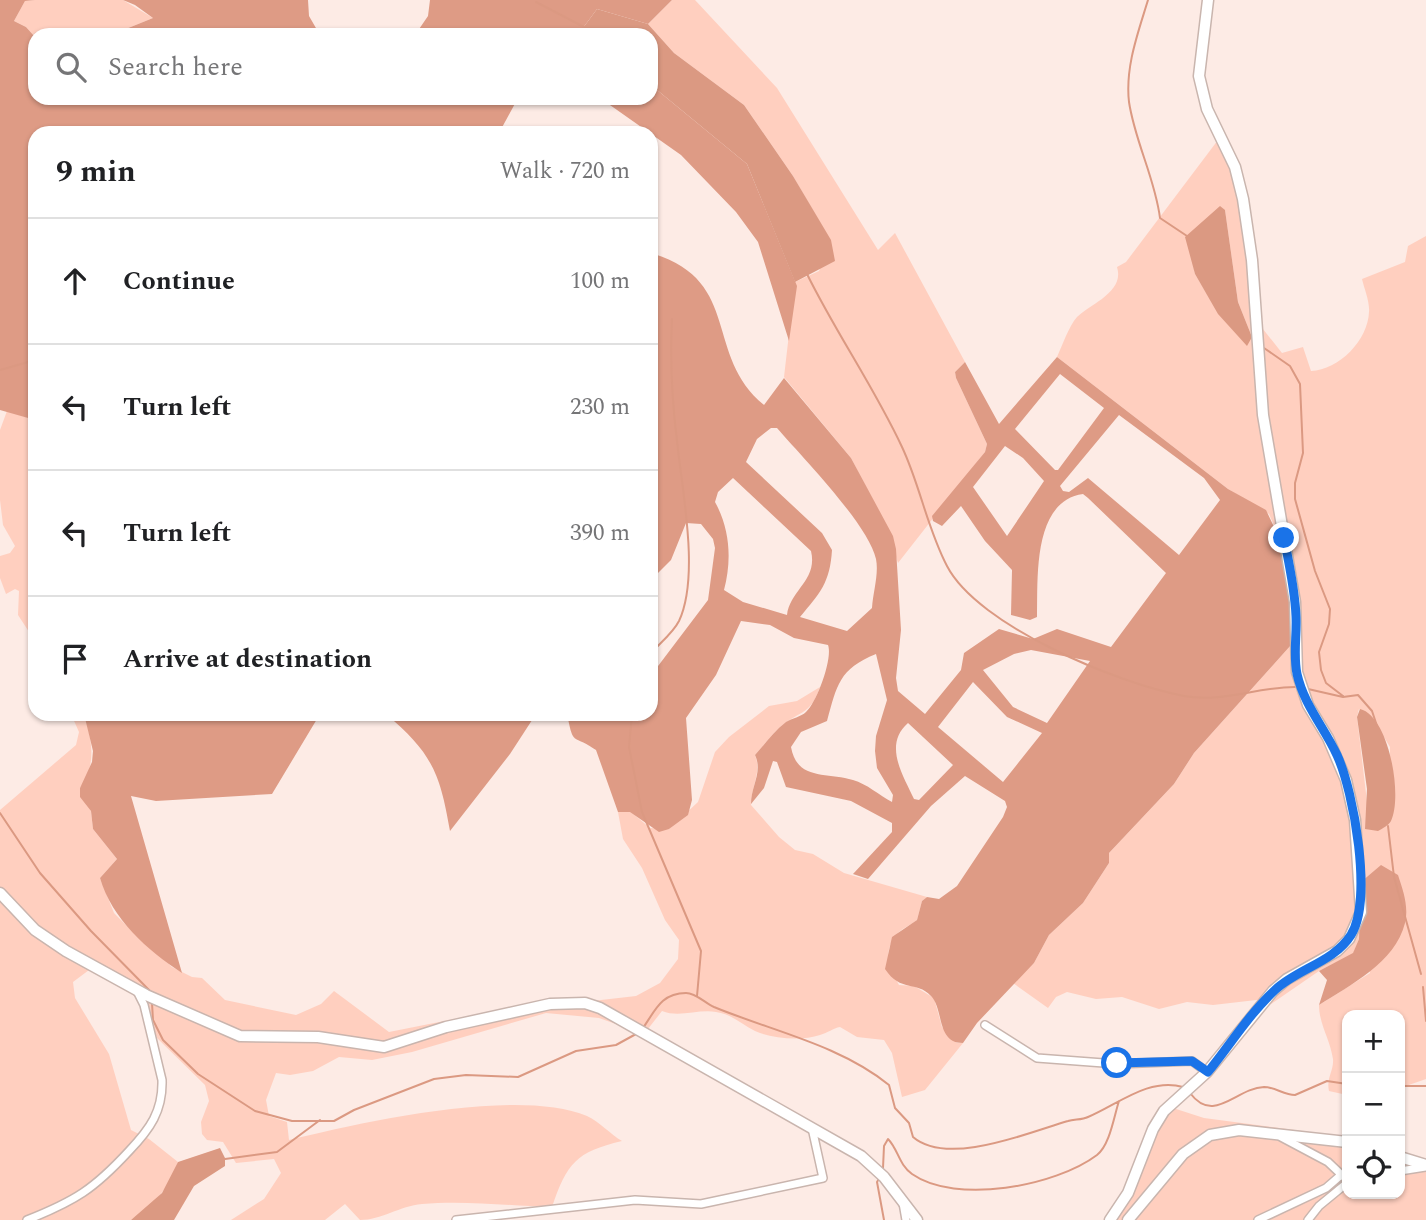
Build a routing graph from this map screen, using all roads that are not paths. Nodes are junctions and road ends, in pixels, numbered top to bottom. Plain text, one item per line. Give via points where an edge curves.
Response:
1 (1208, 0) edge
2 (0, 893) edge
3 (136, 991) junction
4 (985, 1025) dead end
5 (1208, 1072) junction
6 (812, 1128) junction
7 (1275, 1133) junction
8 (1342, 1141) edge
9 (1405, 1159) edge
10 (1426, 1166) edge
11 (1405, 1170) edge
12 (1342, 1176) edge
13 (1342, 1180) edge
14 (1342, 1182) edge
15 (903, 1202) junction
16 (27, 1220) edge
17 (456, 1220) edge
18 (906, 1220) edge
19 (917, 1220) edge
20 (1110, 1220) edge
21 (1128, 1220) edge
22 (1258, 1220) edge
23 (1308, 1220) edge

1 - 5 street via 1199,76 1207,109 1235,167 1243,199 1263,415 1295,602 1297,672 1308,705 1346,780 1355,820 1361,912 1349,939 1273,991
2 - 3 street via 51,942
3 - 6 street via 240,1036 318,1037 367,1046 401,1043 446,1027 568,1002 600,1008
3 - 16 street via 144,1005 162,1080 155,1122 104,1179 69,1202
4 - 5 street via 1037,1058 1192,1061
5 - 20 street via 1157,1120 1128,1194
6 - 15 street via 873,1166
6 - 17 street via 822,1178 701,1204 635,1200
7 - 8 street
7 - 12 street via 1328,1162
7 - 21 street via 1225,1130 1198,1142
9 - 10 street
10 - 11 street
13 - 22 street
14 - 23 street
15 - 18 street
15 - 19 street

